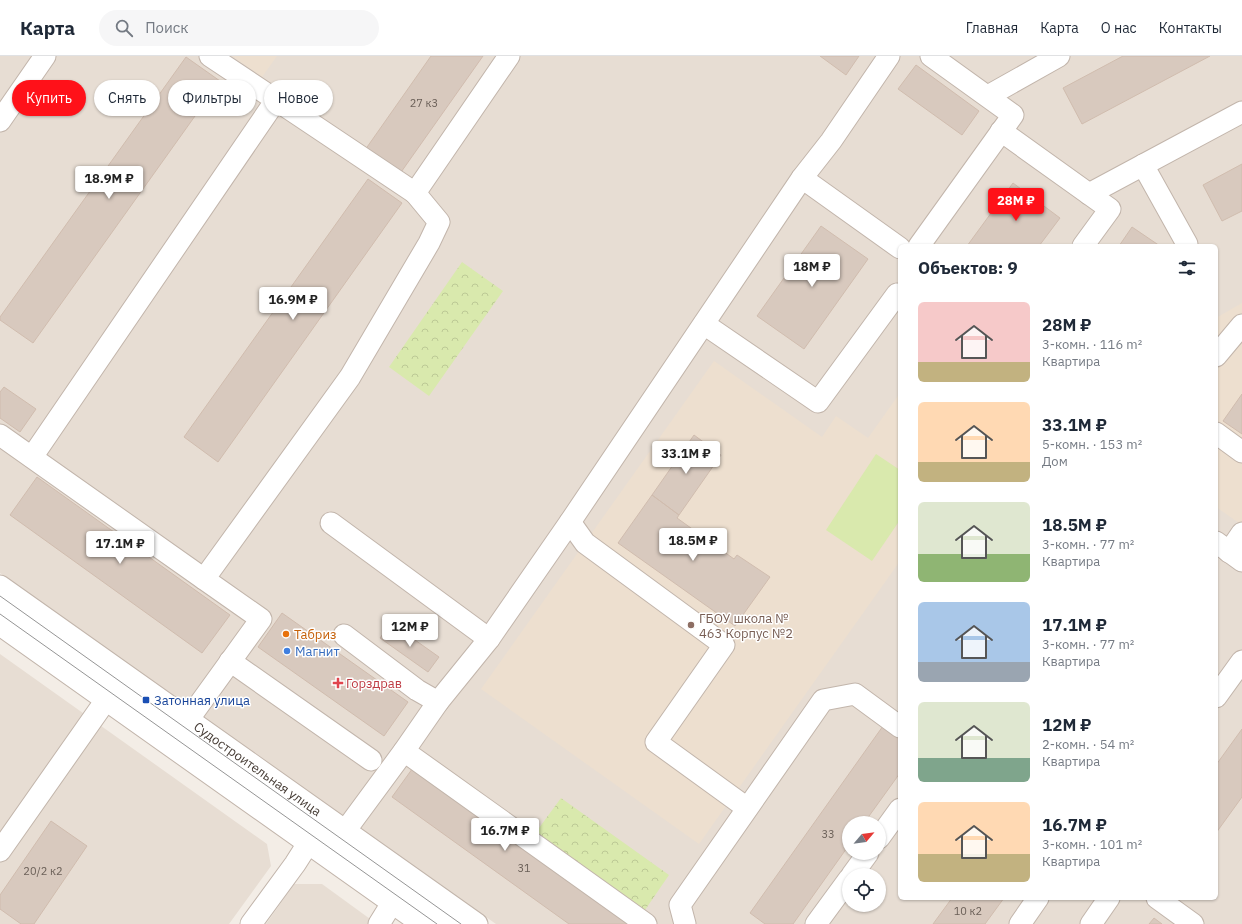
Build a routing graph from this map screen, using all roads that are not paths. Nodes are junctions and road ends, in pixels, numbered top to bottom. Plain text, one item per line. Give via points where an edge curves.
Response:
1 (45, 56) edge
2 (210, 56) edge
3 (509, 56) edge
4 (889, 56) edge
5 (931, 56) edge
6 (1059, 56) edge
7 (264, 92) edge
8 (988, 96) junction
9 (1242, 112) edge
10 (265, 116) edge
11 (300, 116) edge
12 (0, 121) edge
13 (1001, 131) junction
14 (1143, 165) junction
15 (802, 178) junction
16 (415, 193) junction
17 (1089, 194) junction
18 (920, 244) edge
19 (1084, 244) edge
20 (1187, 244) dead end
21 (898, 247) edge
22 (898, 295) edge
23 (704, 324) junction
24 (1242, 325) edge
25 (1218, 354) edge
26 (1218, 434) edge
27 (0, 435) edge
28 (1242, 452) edge
29 (32, 457) junction
30 (570, 522) junction
31 (330, 524) dead end
32 (1242, 533) edge
33 (1229, 552) edge
34 (204, 579) junction
35 (0, 586) edge
36 (0, 605) edge
37 (0, 625) edge
38 (344, 635) dead end
39 (489, 639) junction
40 (230, 662) junction
41 (1242, 662) edge
42 (1218, 695) edge
43 (106, 700) junction
44 (438, 702) junction
45 (188, 720) junction
46 (898, 726) edge
47 (404, 751) junction
48 (371, 760) dead end
49 (747, 808) junction
50 (898, 812) edge
51 (886, 828) edge
52 (317, 830) junction
53 (345, 831) junction
54 (0, 851) edge
55 (842, 889) edge
56 (1037, 900) edge
57 (1108, 900) edge
58 (1160, 900) edge
59 (392, 903) junction
60 (251, 924) edge
61 (379, 924) edge
62 (422, 924) edge
63 (449, 924) edge
64 (477, 924) edge
65 (646, 924) edge
66 (685, 924) edge
67 (816, 924) edge
68 (1020, 924) edge
69 (1091, 924) edge
70 (1193, 924) edge

1 - 12 street
2 - 7 street
3 - 16 street
4 - 15 street via 831,141
5 - 8 street
6 - 8 street
8 - 13 street via 1013,115
9 - 14 street
10 - 29 street
11 - 16 street
13 - 17 street
13 - 18 street
14 - 17 street
14 - 20 street
15 - 21 street
15 - 23 street
16 - 34 street via 439,222 429,243 350,377
17 - 19 street via 1110,209
22 - 23 street via 818,402
23 - 30 street
24 - 25 street
26 - 28 street
27 - 29 street
29 - 34 street
30 - 39 street
30 - 49 street via 585,543 724,645 656,742
31 - 39 street
32 - 33 street
34 - 40 street via 261,618
35 - 45 street, Судостроительная улица
36 - 52 street
37 - 43 street, Судостроительная улица
38 - 44 street via 417,690
39 - 44 street
40 - 45 street
40 - 48 street
41 - 42 street
43 - 52 street, Судостроительная улица
43 - 54 street
44 - 47 street
45 - 52 street, Судостроительная улица
46 - 49 street via 855,694 823,700
47 - 53 street
47 - 65 street
49 - 66 street via 680,905
50 - 51 street
52 - 53 street, Судостроительная улица
52 - 59 street, Судостроительная улица
52 - 60 street
52 - 63 street
53 - 64 street, Судостроительная улица
55 - 67 street
56 - 68 street
57 - 69 street
58 - 70 street
59 - 61 street
59 - 62 street, Судостроительная улица

